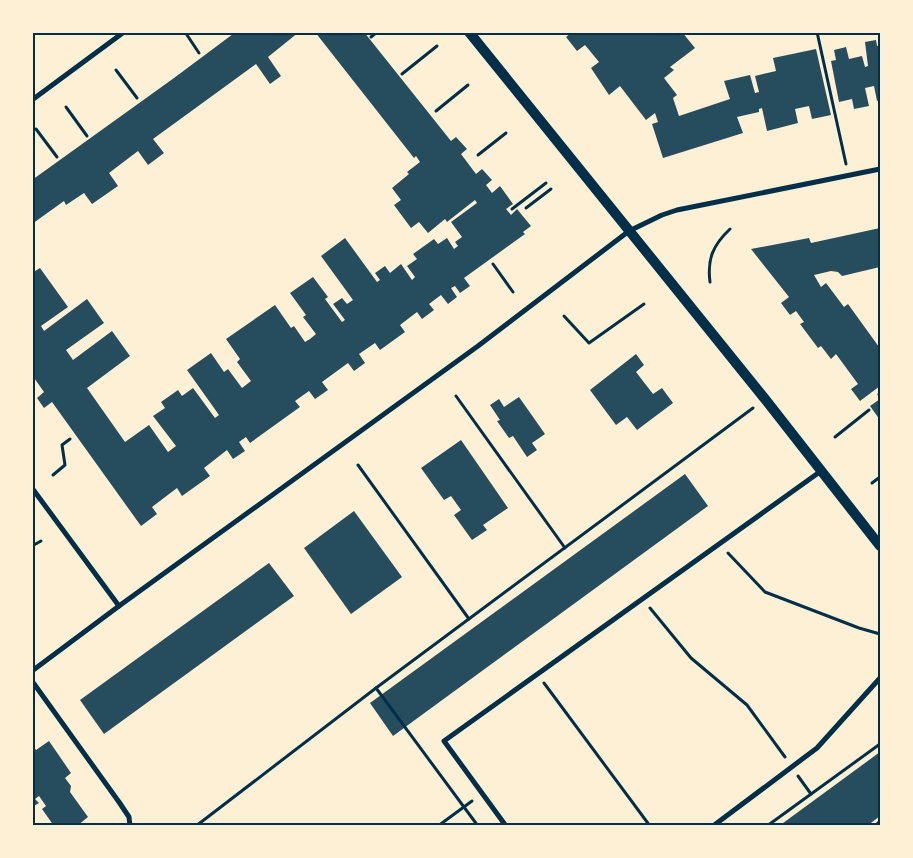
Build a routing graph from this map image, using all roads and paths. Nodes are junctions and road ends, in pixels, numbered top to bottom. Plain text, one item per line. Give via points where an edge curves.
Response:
1 (124, 32) edge
2 (185, 32) edge
3 (377, 32) edge
4 (469, 32) edge
5 (817, 32) edge
6 (371, 37) dead end
7 (437, 46) dead end
8 (199, 53) dead end
9 (116, 70) dead end
10 (402, 74) dead end
11 (468, 85) dead end
12 (137, 98) dead end
13 (32, 100) edge
14 (66, 107) dead end
15 (436, 111) dead end
16 (36, 129) dead end
17 (506, 132) dead end
18 (87, 136) dead end
19 (478, 155) dead end
20 (57, 157) dead end
21 (880, 169) edge
22 (848, 176) junction
23 (546, 183) dead end
24 (551, 189) dead end
25 (526, 208) dead end
26 (512, 209) dead end
27 (730, 230) dead end
28 (629, 231) junction
29 (493, 264) dead end
30 (710, 282) dead end
31 (513, 292) dead end
32 (644, 304) dead end
33 (564, 316) dead end
34 (456, 396) dead end
35 (765, 399) junction
36 (869, 410) dead end
37 (834, 437) dead end
38 (70, 439) dead end
39 (358, 466) dead end
40 (822, 470) junction
41 (53, 474) dead end
42 (880, 477) edge
43 (872, 484) dead end
44 (32, 488) edge
45 (41, 540) dead end
46 (720, 544) junction
47 (32, 546) edge
48 (880, 546) edge
49 (565, 548) junction
50 (643, 599) junction
51 (119, 606) junction
52 (469, 619) junction
53 (880, 634) edge
54 (32, 671) edge
55 (538, 674) junction
56 (880, 678) edge
57 (32, 682) edge
58 (376, 688) junction
59 (880, 744) edge
60 (792, 767) junction
61 (482, 793) junction
62 (811, 794) junction
63 (464, 807) junction
64 (880, 821) edge
65 (130, 826) edge
66 (196, 826) edge
67 (438, 826) edge
68 (478, 826) edge
69 (506, 826) edge
70 (650, 826) edge
71 (713, 826) edge
72 (767, 826) edge
73 (875, 826) edge

1 - 13 street
2 - 8 path
3 - 6 path
4 - 28 main road
5 - 22 path
7 - 10 path
9 - 12 path
11 - 15 path
14 - 18 path
16 - 20 path
17 - 19 path
21 - 22 street
22 - 28 street via 677,210
23 - 26 path
24 - 25 path
27 - 30 path via 712,251
28 - 35 main road
28 - 51 street
29 - 31 path
32 - 33 path via 589,343
34 - 49 path
35 - 40 main road
35 - 49 path
36 - 37 path
38 - 41 path via 62,445 65,466
39 - 52 path
40 - 46 street
40 - 48 main road
42 - 43 path
44 - 51 street
45 - 47 path
46 - 50 street
46 - 53 path via 765,592
49 - 52 path
50 - 55 street
50 - 60 path via 690,658 747,705
51 - 54 street
52 - 58 path
55 - 61 street via 444,741
55 - 70 path
56 - 60 street via 817,748
57 - 65 street via 119,802
58 - 63 path
58 - 66 path
59 - 62 path
60 - 62 path
60 - 71 street
61 - 63 path
61 - 69 street
62 - 72 path
63 - 67 path
63 - 68 path
64 - 73 path

